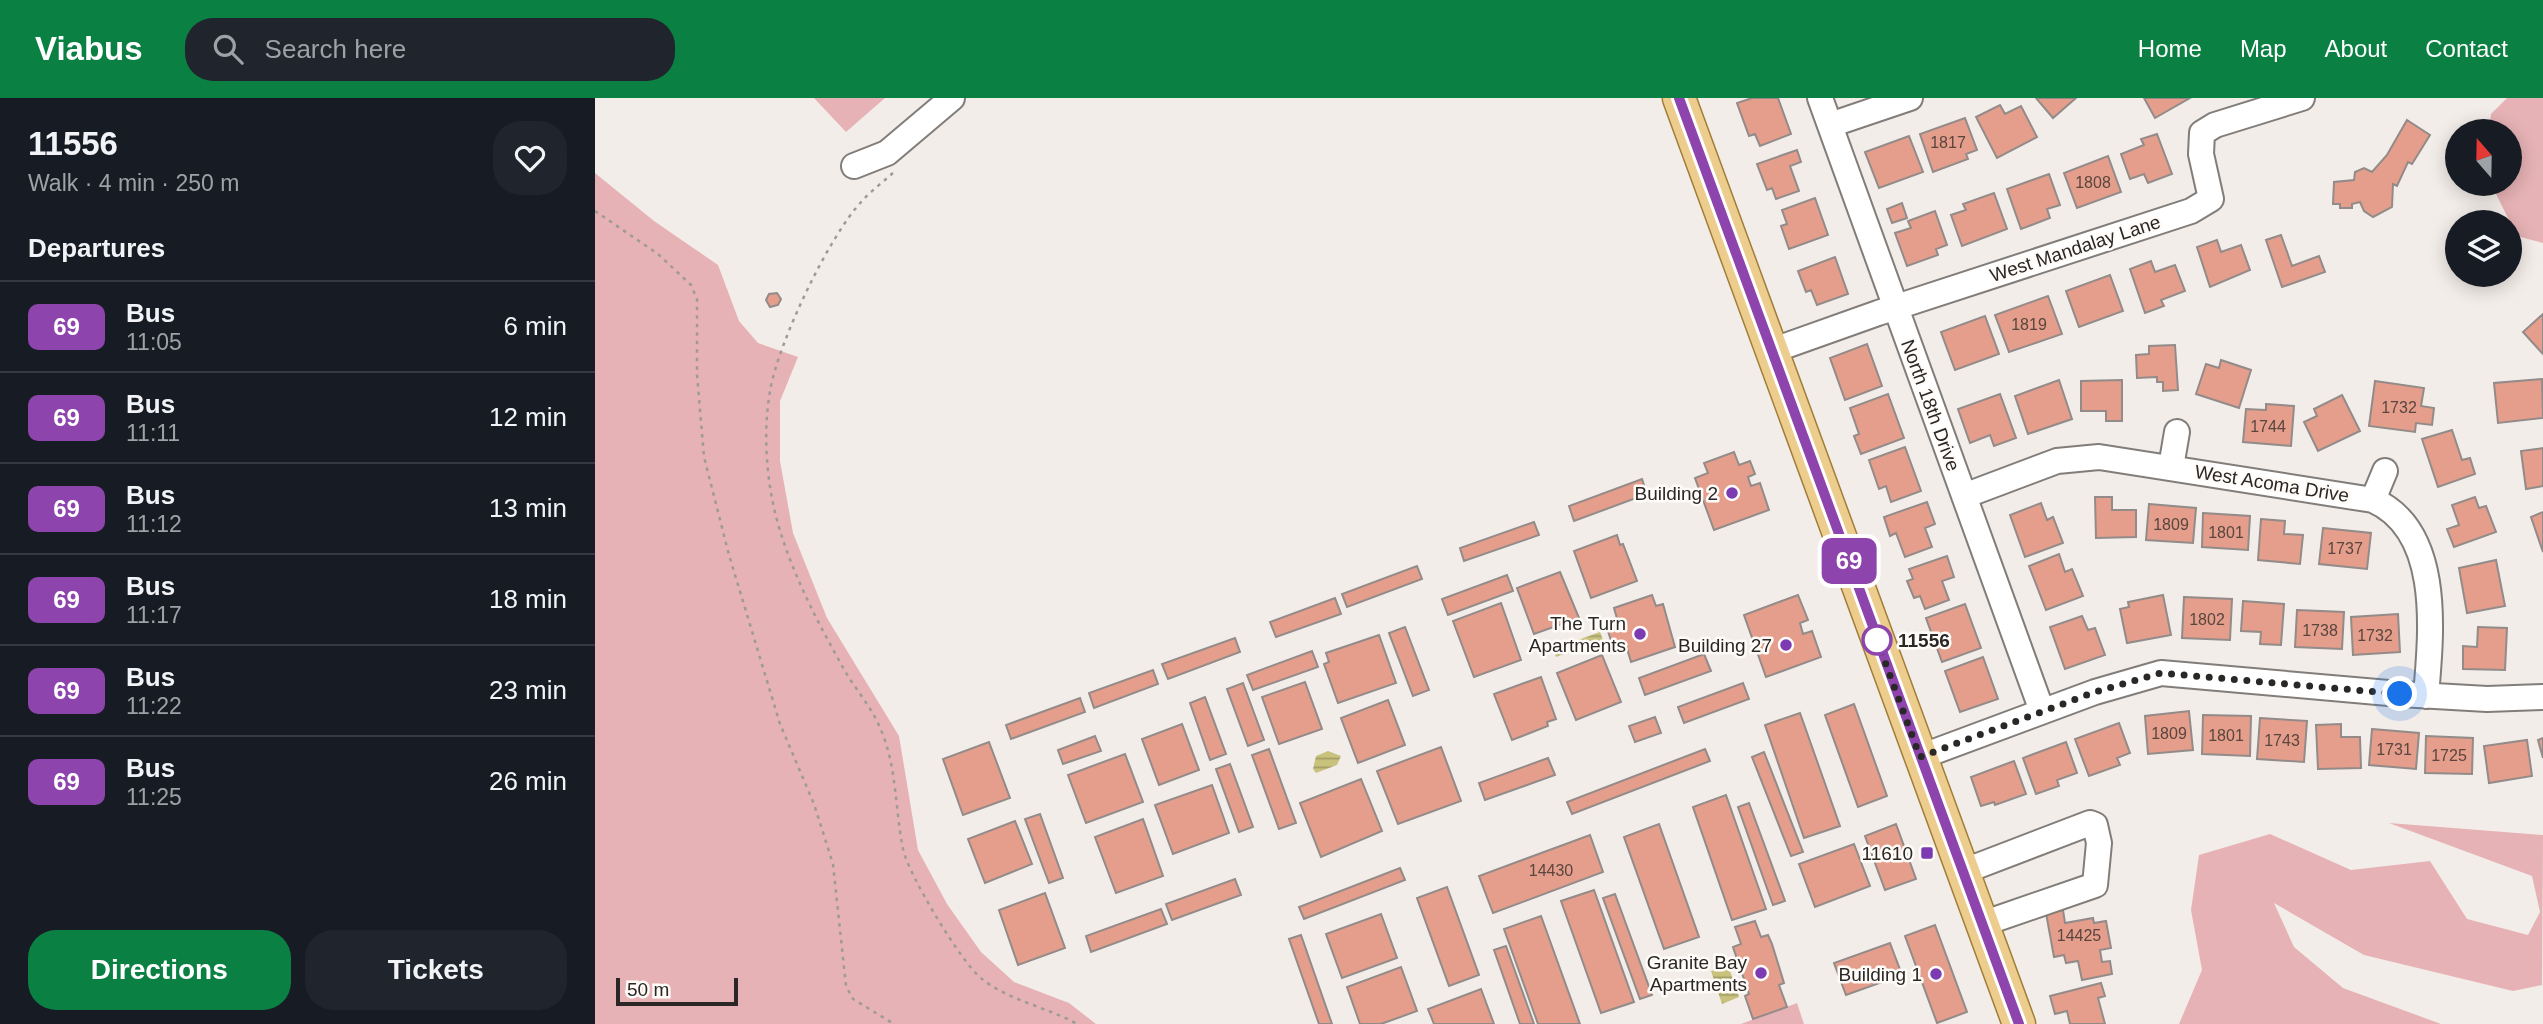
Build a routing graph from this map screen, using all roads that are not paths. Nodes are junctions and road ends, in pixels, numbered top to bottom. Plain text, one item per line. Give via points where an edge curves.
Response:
1 (952, 98) edge
2 (1679, 98) edge
3 (1820, 98) edge
4 (1910, 98) edge
5 (2302, 98) edge
6 (1830, 125) junction
7 (854, 166) dead end
8 (1895, 307) junction
9 (1774, 350) junction
10 (2177, 432) dead end
11 (2171, 467) junction
12 (2385, 471) dead end
13 (1964, 496) junction
14 (2373, 500) junction
15 (2426, 696) junction
16 (2543, 697) edge
17 (2042, 711) junction
18 (1920, 757) junction
19 (1962, 872) junction
20 (1982, 924) junction
21 (2019, 1024) edge

1 - 7 street via 887,153
2 - 9 main road
3 - 6 street, North 18th Drive
4 - 6 street
5 - 8 street, West Mandalay Lane via 2215,125 2202,134 2201,154 2211,199 2191,211
6 - 8 street, North 18th Drive
8 - 9 street, West Mandalay Lane
8 - 13 street, North 18th Drive
9 - 18 main road
10 - 11 street, West Acoma Drive
11 - 13 street, West Acoma Drive via 2099,457 2069,460
11 - 14 street, West Acoma Drive
12 - 14 street, West Acoma Drive
13 - 17 street, North 18th Drive
14 - 15 street, West Acoma Drive via 2405,526 2418,550 2429,596
15 - 16 street
15 - 17 street via 2161,673
17 - 18 street
18 - 19 main road
19 - 20 main road
19 - 20 street via 2090,823 2095,825 2099,843 2095,885
20 - 21 main road

